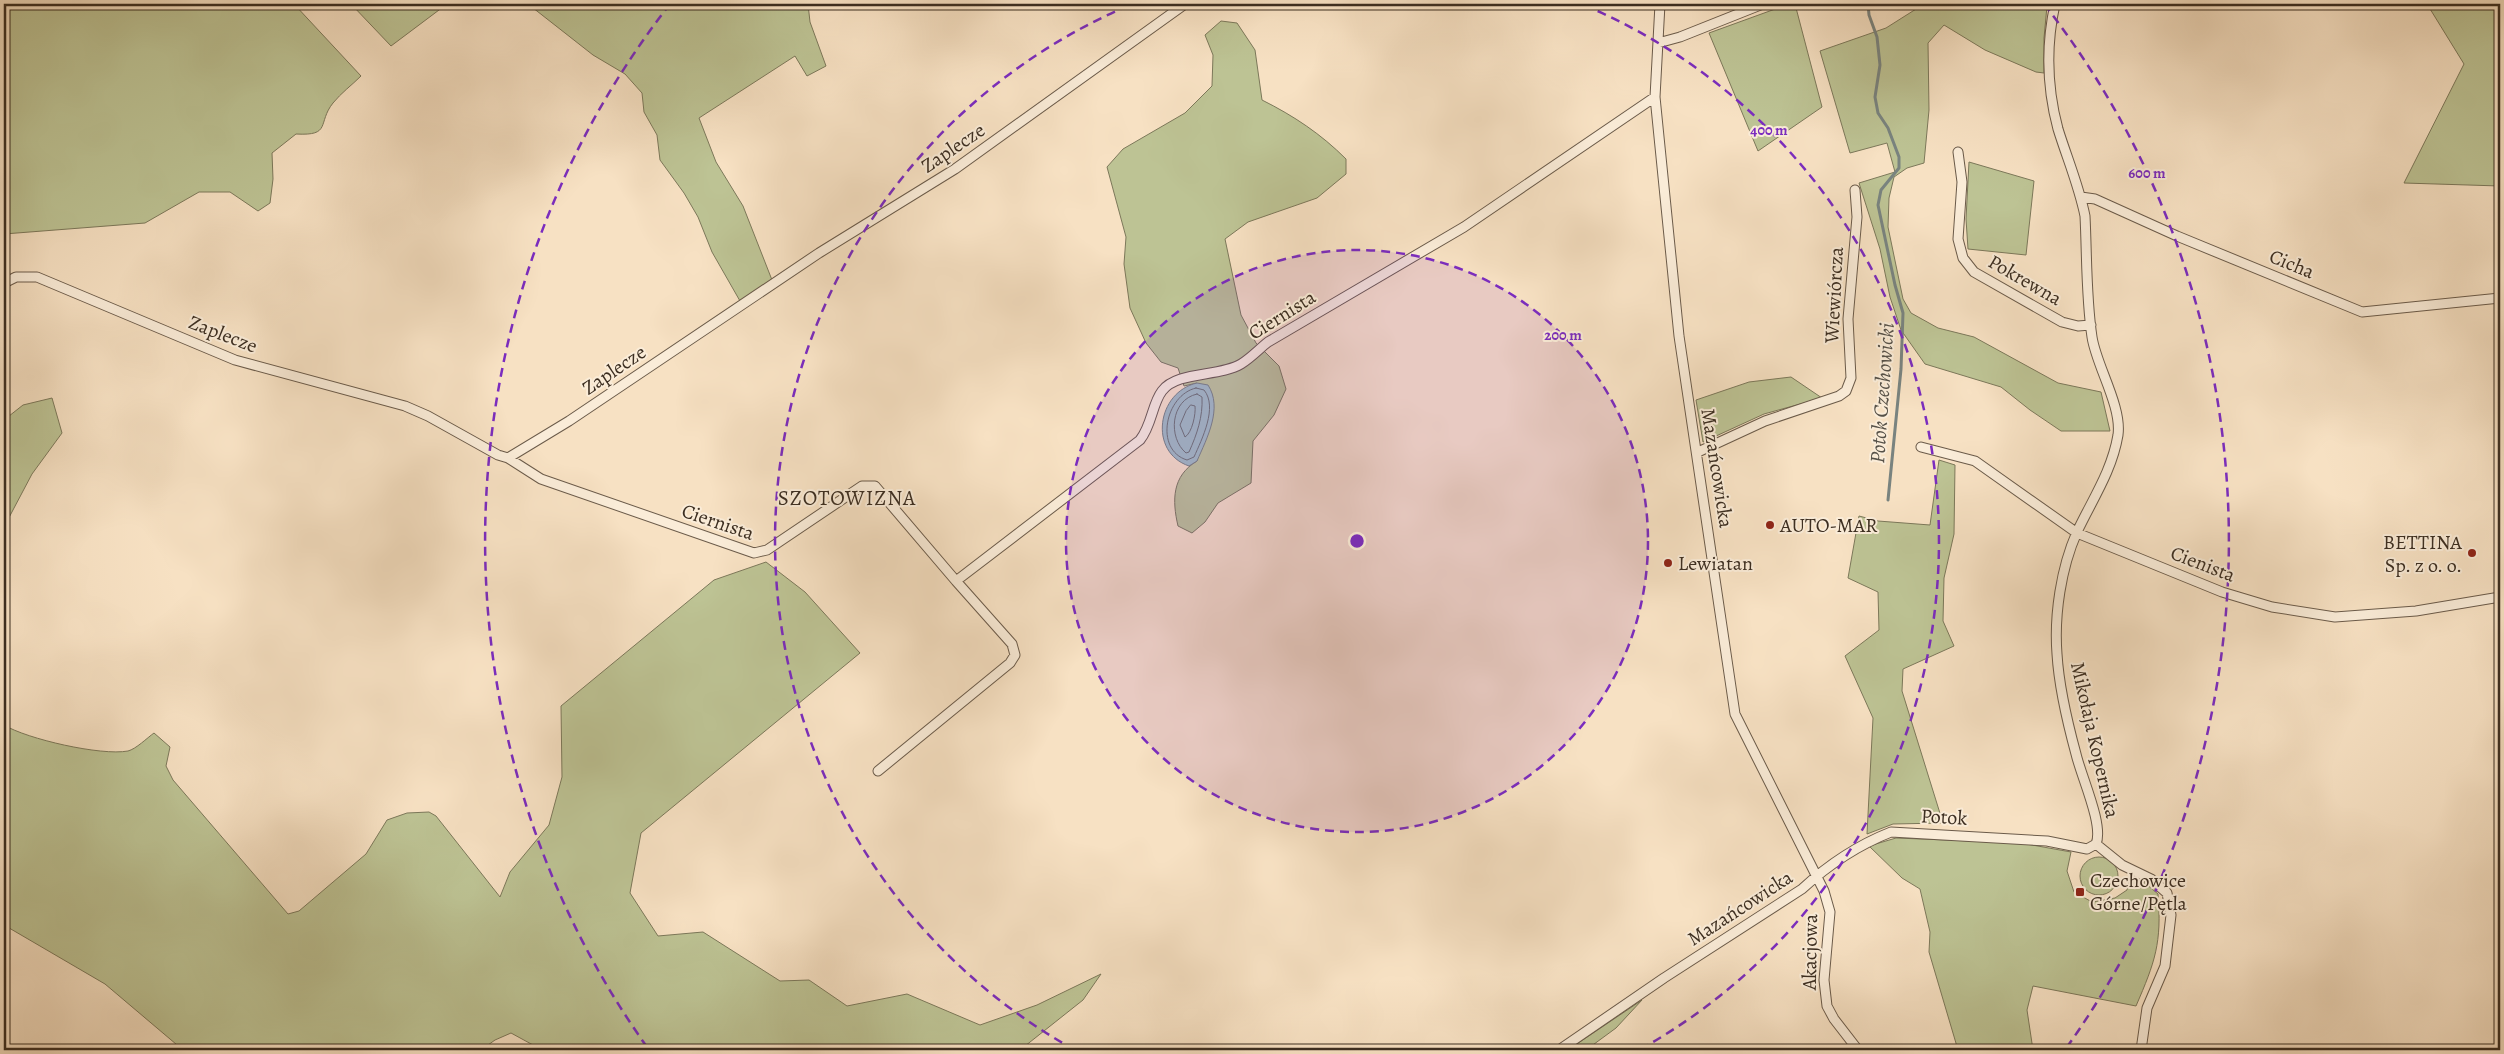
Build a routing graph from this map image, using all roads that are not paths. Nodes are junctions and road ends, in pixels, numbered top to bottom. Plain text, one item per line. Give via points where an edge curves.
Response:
1 (1185, 4) edge
2 (1660, 4) edge
3 (1763, 4) edge
4 (2056, 4) edge
5 (1658, 44) junction
6 (1655, 97) junction
7 (1958, 152) dead end
8 (1855, 190) dead end
9 (2081, 197) junction
10 (4, 283) edge
11 (2500, 298) edge
12 (2091, 325) junction
13 (1921, 448) dead end
14 (1698, 452) junction
15 (508, 458) junction
16 (2077, 533) junction
17 (956, 581) junction
18 (2500, 597) edge
19 (878, 771) dead end
20 (2096, 844) junction
21 (1817, 875) junction
22 (1559, 1050) edge
23 (1858, 1050) edge
24 (2141, 1050) edge

1 - 15 street, Zaplecze via 955,169 819,252 569,421
2 - 5 street, Mazańcowicka
3 - 5 street
4 - 9 street, Mikołaja Kopernika via 2049,54 2051,97
5 - 6 street, Mazańcowicka
6 - 14 street, Mazańcowicka via 1681,354
6 - 17 street, Ciernista via 1464,227 1268,342 1240,364 1177,380 1162,391 1149,429 1140,440
7 - 12 street, Pokrewna via 1962,182 1958,239 1964,258 1974,272 2062,322
8 - 14 street, Wiewiórcza via 1858,218 1848,320 1849,386 1840,396 1765,421
9 - 11 street, Cicha via 2096,199 2362,312
9 - 12 street, Mikołaja Kopernika via 2085,216
10 - 15 street, Zaplecze via 16,277 37,277 236,360 406,406
12 - 16 street, Mikołaja Kopernika via 2118,432 2112,461
13 - 16 street, Cienista via 1975,460
14 - 21 street, Mazańcowicka via 1735,714
15 - 17 street, Ciernista via 541,479 754,553 767,550 868,484 879,490
16 - 18 street, Cienista via 2222,592 2272,607 2335,617 2416,611
16 - 20 street, Mikołaja Kopernika via 2064,572 2057,618 2057,652 2060,686 2099,836
17 - 19 street, Ciernista via 1012,644 1015,655 1010,663
20 - 21 street, Potok via 2080,849 2047,841 1891,832 1868,842
20 - 24 street via 2122,865 2151,879 2167,893 2171,915 2165,966 2148,1008
21 - 22 street, Mazańcowicka via 1802,889
21 - 23 street, Akacjowa via 1830,912 1824,980 1827,1006

